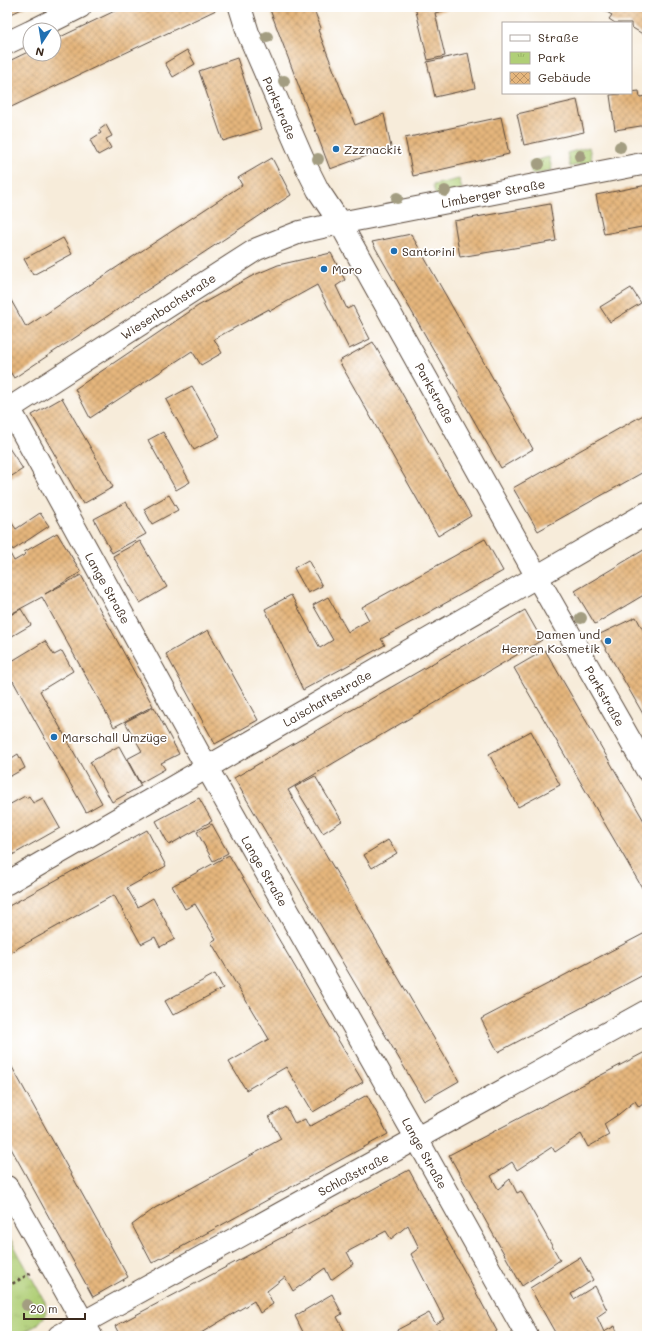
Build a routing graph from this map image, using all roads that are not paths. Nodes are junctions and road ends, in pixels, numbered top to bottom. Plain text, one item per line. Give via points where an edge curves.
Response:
1 (80, 7) edge
2 (240, 7) edge
3 (50, 22) edge
4 (22, 36) edge
5 (7, 43) edge
6 (647, 163) edge
7 (340, 223) junction
8 (8, 408) edge
9 (647, 513) edge
10 (537, 577) junction
11 (207, 768) junction
12 (647, 770) edge
13 (7, 882) edge
14 (647, 1011) edge
15 (417, 1139) junction
16 (7, 1187) edge
17 (87, 1329) edge
18 (58, 1336) edge
19 (527, 1336) edge

1 - 3 street
2 - 7 street, Parkstraße via 248,33 304,162 318,190
4 - 5 street
6 - 7 street, Limberger Straße
7 - 8 street, Wiesenbachstraße via 300,232 257,249
7 - 10 street, Parkstraße
8 - 11 street, Lange Straße
9 - 10 street, Laischaftsstraße
10 - 11 street, Laischaftsstraße
10 - 12 street, Parkstraße
11 - 13 street, Laischaftsstraße
11 - 15 street, Lange Straße
14 - 15 street, Schloßstraße
15 - 17 street, Schloßstraße
15 - 19 street, Lange Straße
16 - 17 street
17 - 18 street, Schloßstraße

